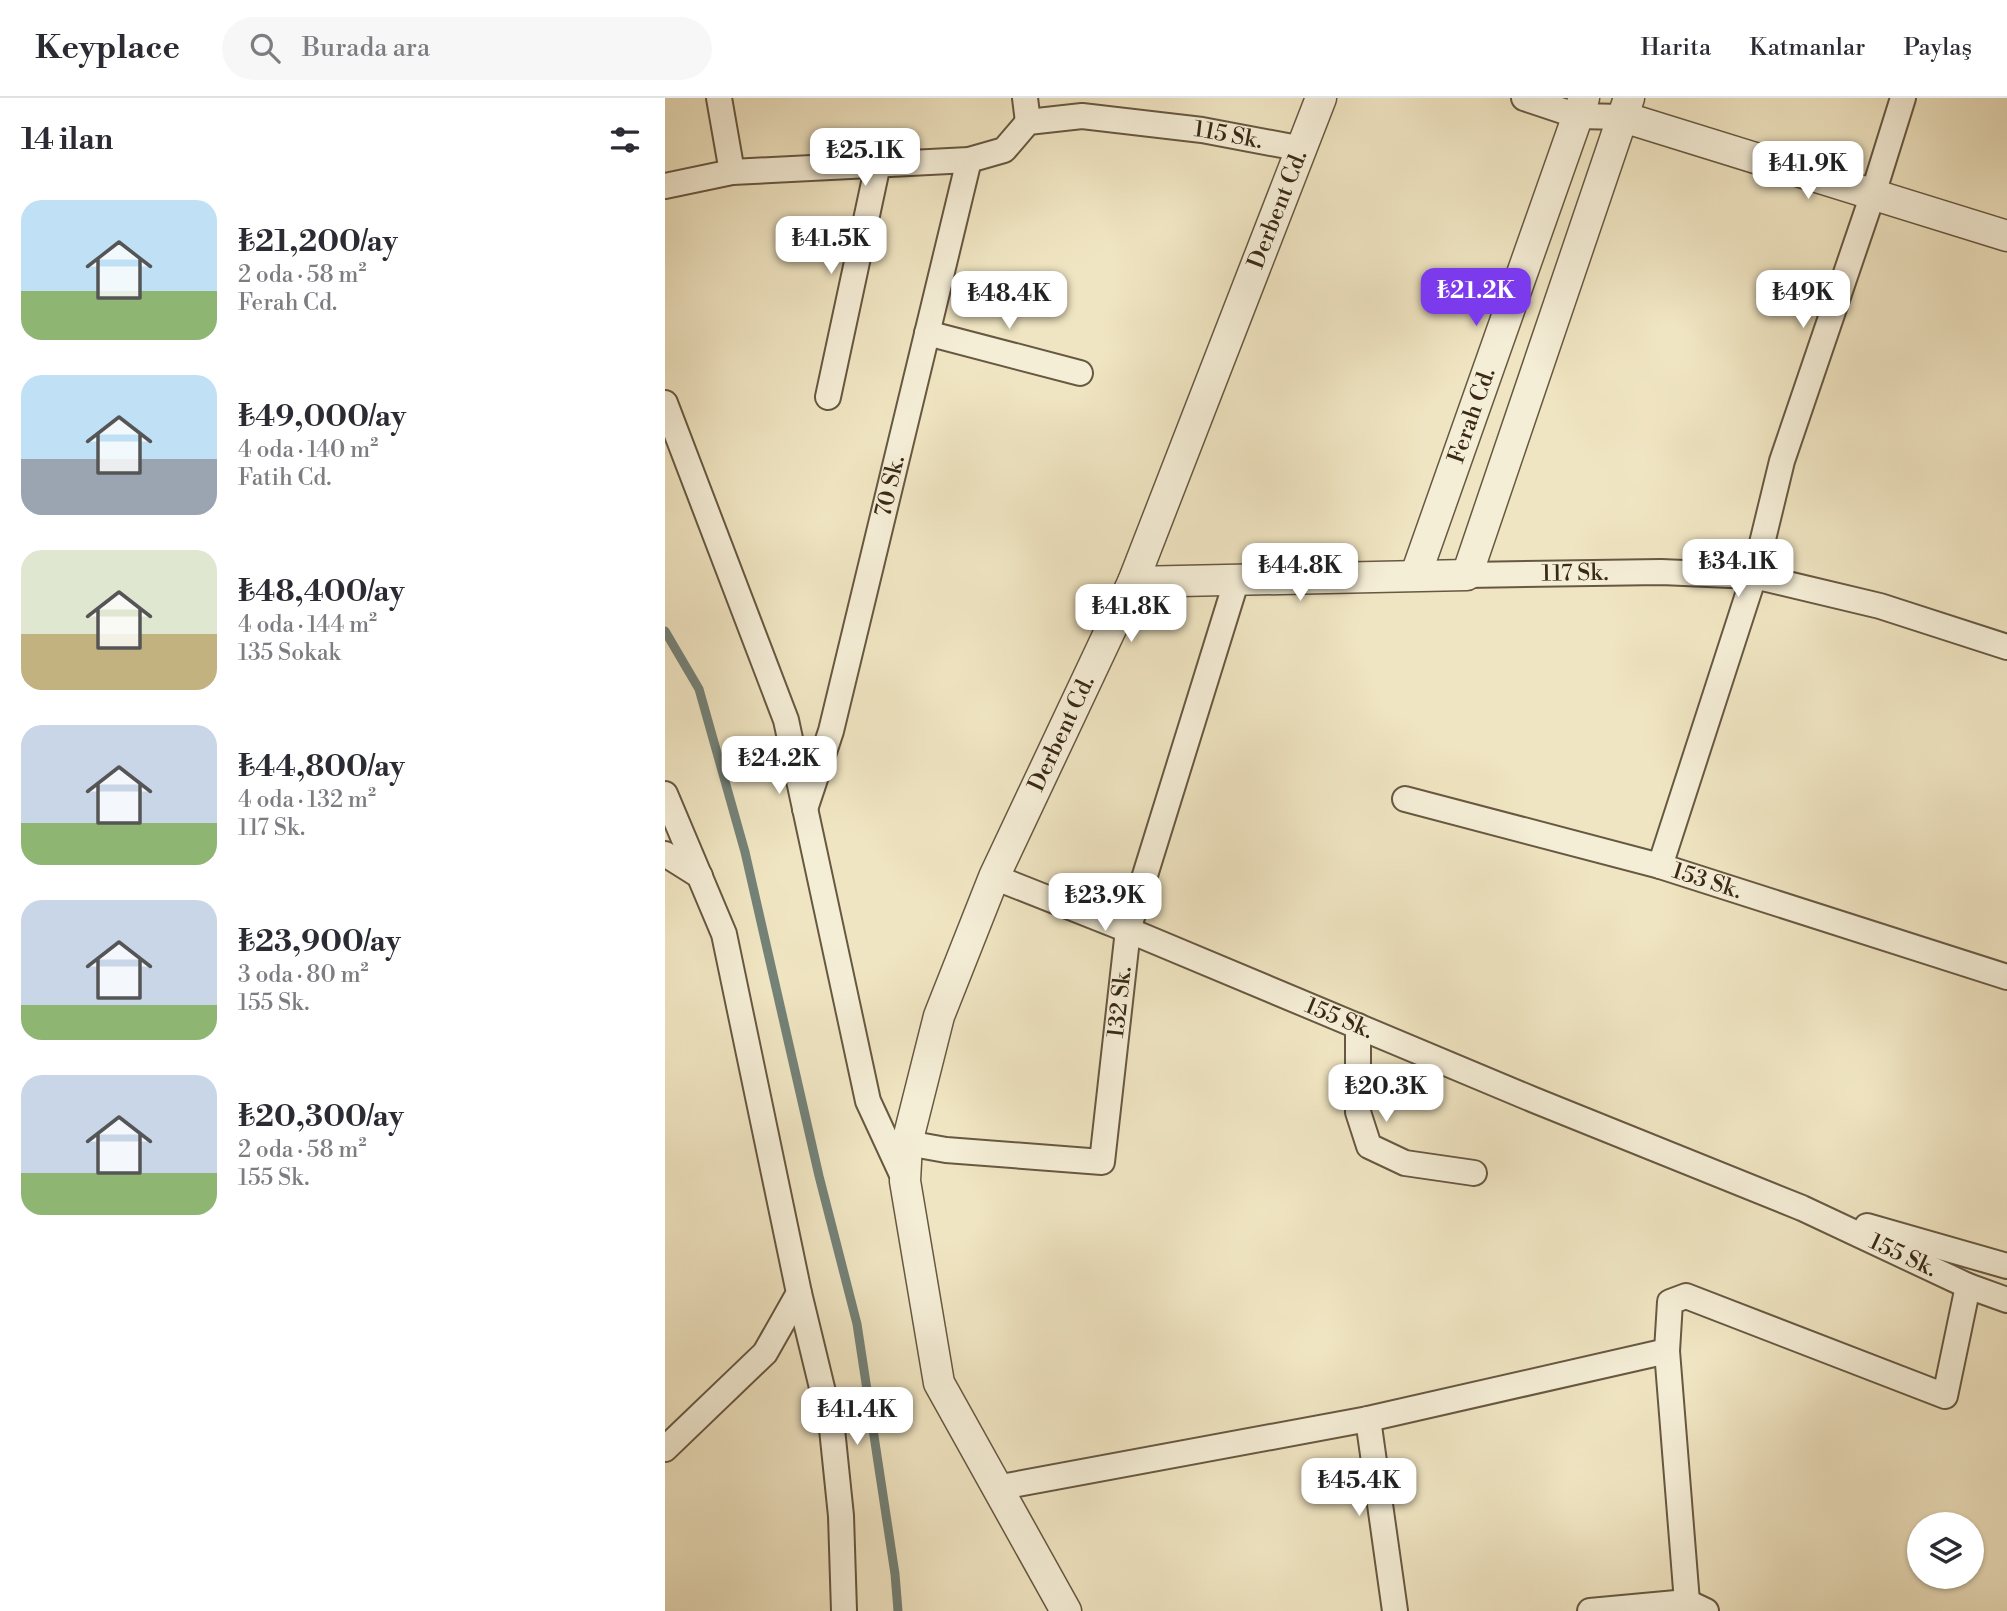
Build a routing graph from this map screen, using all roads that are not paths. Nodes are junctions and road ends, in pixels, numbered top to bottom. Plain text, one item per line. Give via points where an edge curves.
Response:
1 (719, 98) edge
2 (1321, 98) edge
3 (1524, 98) edge
4 (1903, 98) edge
5 (1581, 107) edge
6 (1626, 108) edge
7 (1026, 110) edge
8 (1303, 149) junction
9 (969, 160) junction
10 (878, 164) junction
11 (732, 172) junction
12 (665, 186) edge
13 (1873, 194) junction
14 (2007, 236) edge
15 (927, 333) junction
16 (1080, 373) dead end
17 (828, 397) dead end
18 (665, 403) edge
19 (1416, 575) junction
20 (1467, 575) junction
21 (1754, 576) junction
22 (1237, 579) junction
23 (1133, 582) junction
24 (2006, 643) edge
25 (665, 794) edge
26 (1405, 799) dead end
27 (805, 810) junction
28 (665, 854) edge
29 (1660, 866) junction
30 (700, 876) junction
31 (994, 877) junction
32 (1128, 930) junction
33 (2007, 977) edge
34 (1358, 1026) junction
35 (907, 1143) junction
36 (1474, 1173) dead end
37 (905, 1181) junction
38 (1802, 1208) junction
39 (2007, 1266) edge
40 (1968, 1286) junction
41 (799, 1293) junction
42 (2007, 1300) edge
43 (1667, 1351) junction
44 (1368, 1419) junction
45 (665, 1449) edge
46 (996, 1488) junction
47 (1696, 1607) edge
48 (844, 1611) edge
49 (1066, 1611) edge
50 (1395, 1611) edge
51 (1590, 1611) edge

1 - 11 street
2 - 8 street, Derbent Cd.
3 - 5 street
4 - 13 street
5 - 6 street
5 - 19 street, Ferah Cd.
6 - 13 street
6 - 20 street, Ferah Cd.
7 - 8 street, 115 Sk. via 1202,130
7 - 9 street, 115 Sk. via 1004,150
8 - 23 street, Derbent Cd.
9 - 10 street, 115 Sk.
9 - 15 street, 70 Sk.
10 - 11 street, 115 Sk.
10 - 17 street
11 - 12 street, 115 Sk.
13 - 14 street
13 - 21 street via 1782,461
15 - 16 street
15 - 27 street, 70 Sk. via 831,731
18 - 27 street via 786,720
19 - 20 street, 117 Sk.
19 - 22 street, 117 Sk.
20 - 21 street, 117 Sk. via 1661,572
21 - 24 street, 117 Sk.
21 - 29 street
22 - 23 street, 117 Sk.
22 - 32 street, 132 Sk.
23 - 31 street, Derbent Cd.
25 - 30 street
26 - 29 street, 153 Sk.
27 - 37 street via 868,1101
28 - 30 street
29 - 33 street, 153 Sk.
30 - 41 street via 724,934
31 - 32 street, 155 Sk.
31 - 35 street, Derbent Cd. via 939,1016
32 - 34 street, 155 Sk.
32 - 35 street, 132 Sk. via 1102,1162
34 - 36 street via 1358,1112 1369,1146 1405,1163
34 - 38 street, 155 Sk.
35 - 37 street, Derbent Cd.
37 - 46 street, Derbent Cd. via 939,1383
38 - 39 street, 155 Sk.
38 - 40 street, 155 Sk.
40 - 42 street, 155 Sk.
40 - 43 street via 1945,1396 1686,1296 1670,1302
41 - 45 street via 765,1353
41 - 48 street via 832,1429
43 - 44 street
43 - 47 street
44 - 46 street
44 - 50 street
46 - 49 street, Derbent Cd.
47 - 51 street

